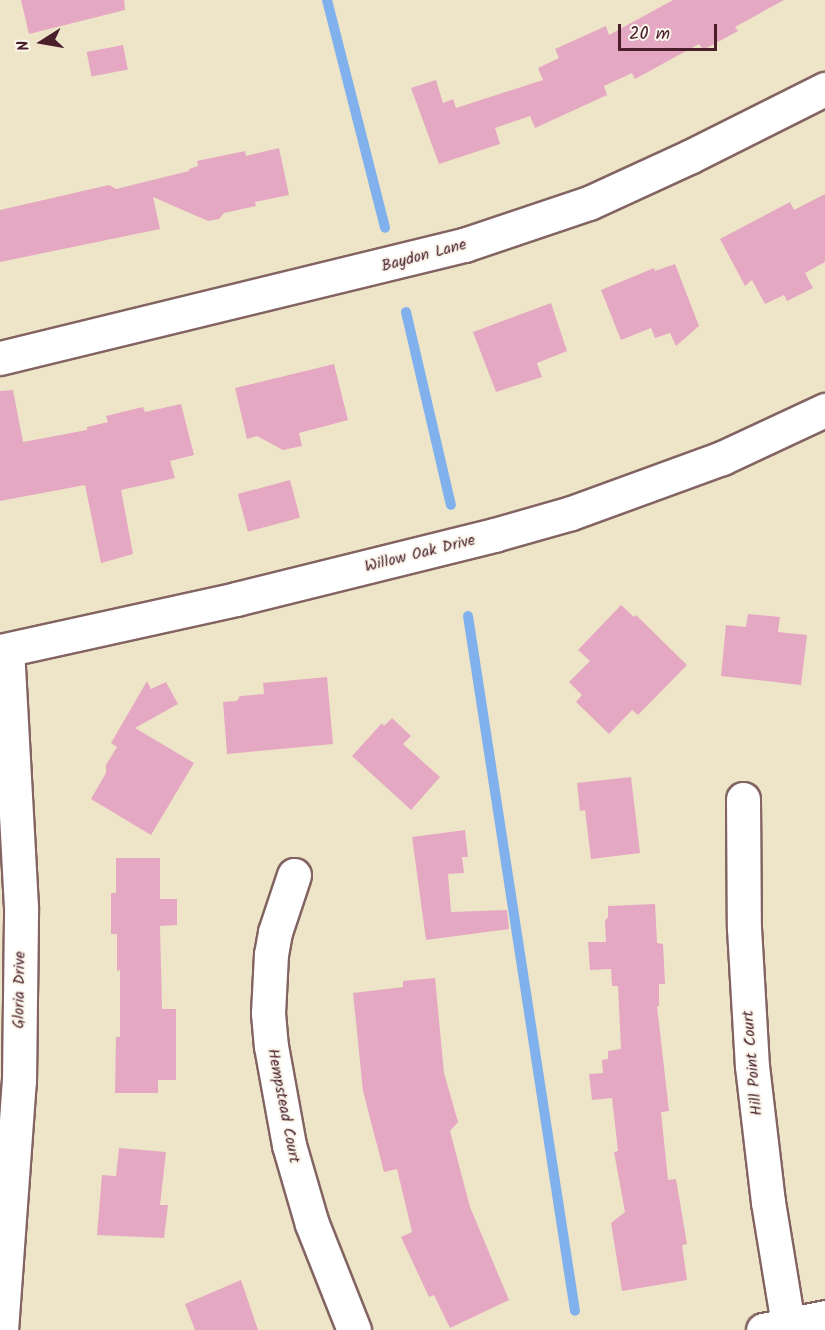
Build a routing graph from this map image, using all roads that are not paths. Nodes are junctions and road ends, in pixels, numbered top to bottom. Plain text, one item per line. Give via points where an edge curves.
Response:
1 (825, 89) edge
2 (0, 358) edge
3 (825, 410) edge
4 (4, 651) edge
5 (743, 799) dead end
6 (294, 875) dead end
7 (825, 1317) edge
8 (776, 1327) edge
9 (1, 1330) edge
10 (354, 1330) edge

1 - 2 street, Baydon Lane via 589,203 464,245
3 - 4 street, Willow Oak Drive via 722,458 560,516 236,599
4 - 9 street, Gloria Drive via 21,907 19,1081
5 - 8 street, Hill Point Court via 744,928 752,1066 768,1202
6 - 10 street, Hempstead Court via 271,954 271,1046 289,1145 308,1213
7 - 8 street

